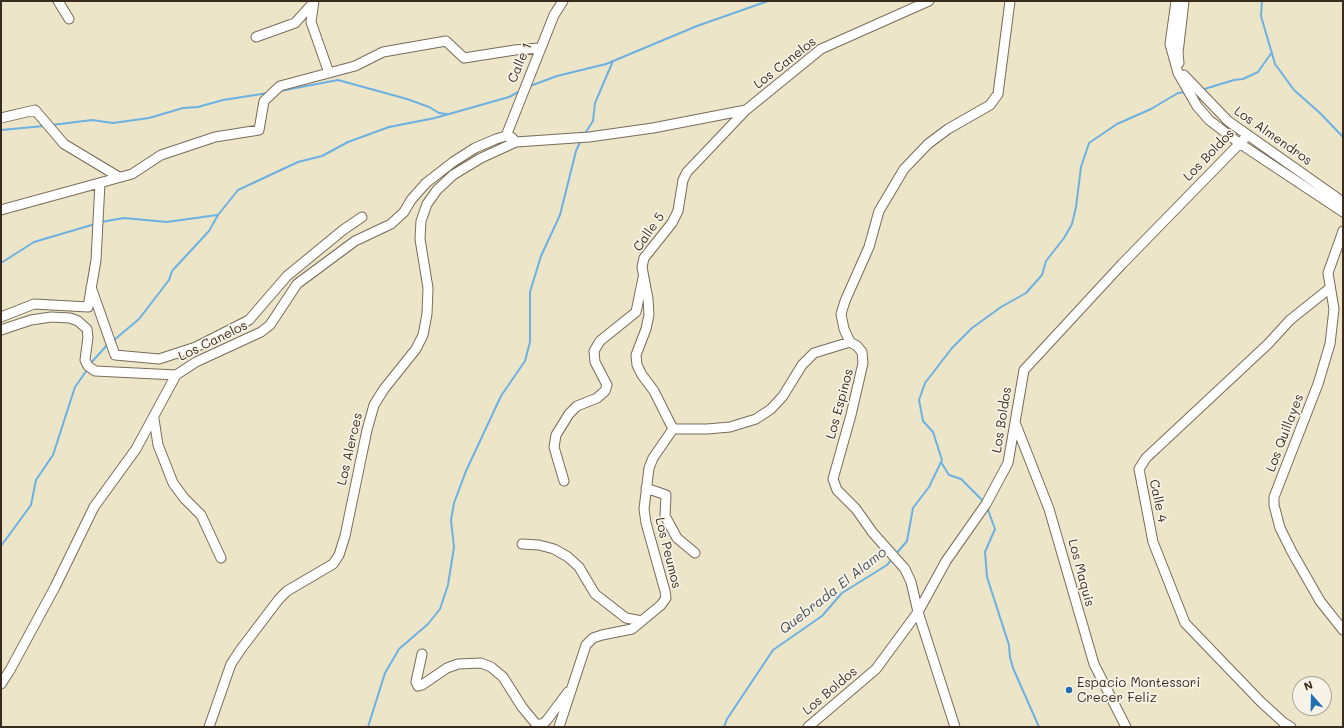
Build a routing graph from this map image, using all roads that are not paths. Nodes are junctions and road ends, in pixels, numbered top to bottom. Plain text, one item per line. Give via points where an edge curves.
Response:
1 (58, 1) edge
2 (314, 1) edge
3 (563, 1) edge
4 (929, 1) edge
5 (1010, 1) edge
6 (1176, 1) edge
7 (1184, 1) edge
8 (69, 19) dead end
9 (256, 37) dead end
10 (540, 48) junction
11 (1178, 66) junction
12 (329, 73) junction
13 (746, 110) junction
14 (1, 118) edge
15 (506, 136) junction
16 (1247, 136) junction
17 (516, 142) junction
18 (1239, 143) junction
19 (119, 177) junction
20 (100, 182) junction
21 (1343, 202) edge
22 (1, 210) edge
23 (1343, 212) edge
24 (362, 217) dead end
25 (1343, 231) edge
26 (643, 277) junction
27 (91, 287) junction
28 (1330, 288) junction
29 (1, 316) edge
30 (1, 330) edge
31 (850, 342) junction
32 (176, 375) junction
33 (154, 419) junction
34 (1016, 424) junction
35 (673, 429) junction
36 (564, 481) dead end
37 (646, 488) junction
38 (522, 544) dead end
39 (695, 553) dead end
40 (221, 558) dead end
41 (918, 612) junction
42 (642, 621) junction
43 (1343, 630) edge
44 (422, 654) dead end
45 (1, 684) edge
46 (574, 684) junction
47 (209, 727) edge
48 (558, 727) edge
49 (808, 727) edge
50 (955, 727) edge
51 (1126, 727) edge
52 (1291, 727) edge

1 - 8 street
2 - 9 street via 296,23
2 - 12 street via 311,22
3 - 10 street, Calle 1
4 - 13 street, Los Canelos via 821,49
5 - 31 street, Los Espinos via 998,94 990,105 948,129 928,144 904,169 879,211 869,247 841,314
6 - 11 street, Los Almendros via 1170,44
7 - 11 street, Los Almendros
10 - 12 street via 464,58 446,41 383,52 355,66
10 - 15 street, Calle 1
11 - 16 street, Los Almendros via 1185,78 1218,112
11 - 18 street, Los Almendros via 1197,106 1208,120
12 - 19 street via 280,86 264,101 259,130 215,137 161,155 132,174
13 - 17 street via 589,137
13 - 26 street, Calle 5 via 687,172 683,180 678,211 672,223 644,258
14 - 19 street via 35,110 64,144
15 - 17 street
15 - 32 street, Los Canelos via 475,148 453,162 426,183 404,212 391,224 355,241 297,284 270,325 261,332 196,362
16 - 18 street, Los Boldos
16 - 21 street, Los Almendros
17 - 47 street, Los Alerces via 481,158 453,175 427,204 421,221 420,239 428,288 423,335 416,349 374,405 339,555 333,564 295,585 283,595 241,649 231,664
18 - 23 street, Los Almendros
18 - 34 street, Los Boldos via 1024,370
19 - 20 street
20 - 22 street
20 - 27 street via 96,260
24 - 27 street via 287,276 249,320 196,348 159,359 115,355
25 - 28 street, Los Quillayes via 1328,273
26 - 35 street, Calle 5 via 649,315 636,355 637,365 654,391
26 - 36 street via 636,312 600,340 594,351 595,362 607,385 605,391 597,398 577,406 556,435 554,447
27 - 29 street via 88,307 34,304
28 - 43 street, Los Quillayes via 1334,309 1330,344 1318,384 1274,497 1274,505 1280,528 1292,552 1320,601
28 - 52 street, Calle 4 via 1290,320 1146,458 1139,469 1153,542 1185,623 1260,701
30 - 32 street via 31,320 70,318 87,329 85,360 92,370
31 - 35 street via 814,353 802,365 783,396 771,409 756,419 730,427
31 - 41 street, Los Espinos via 862,352 863,363 833,479 837,490 856,509 873,533 905,569
32 - 33 street, Los Canelos
33 - 40 street via 158,445 173,483 201,515
33 - 45 street, Los Canelos via 136,449 94,507 55,587
34 - 41 street, Los Boldos via 1003,474 986,504 946,561
34 - 51 street, Los Maquis via 1049,509 1094,664
35 - 37 street, Los Peumos via 653,458
37 - 39 street via 666,495 665,516 678,538
37 - 42 street, Los Peumos via 646,523 666,594 664,601
38 - 42 street via 554,549 568,557 579,567 595,594 626,618
41 - 49 street, Los Boldos via 876,669
41 - 50 street, Los Espinos
42 - 46 street, Los Peumos via 632,629 593,638 583,651
44 - 46 street via 416,682 418,686 447,668 458,664 480,663 503,677 536,724 543,724 547,720
46 - 48 street, Los Peumos

